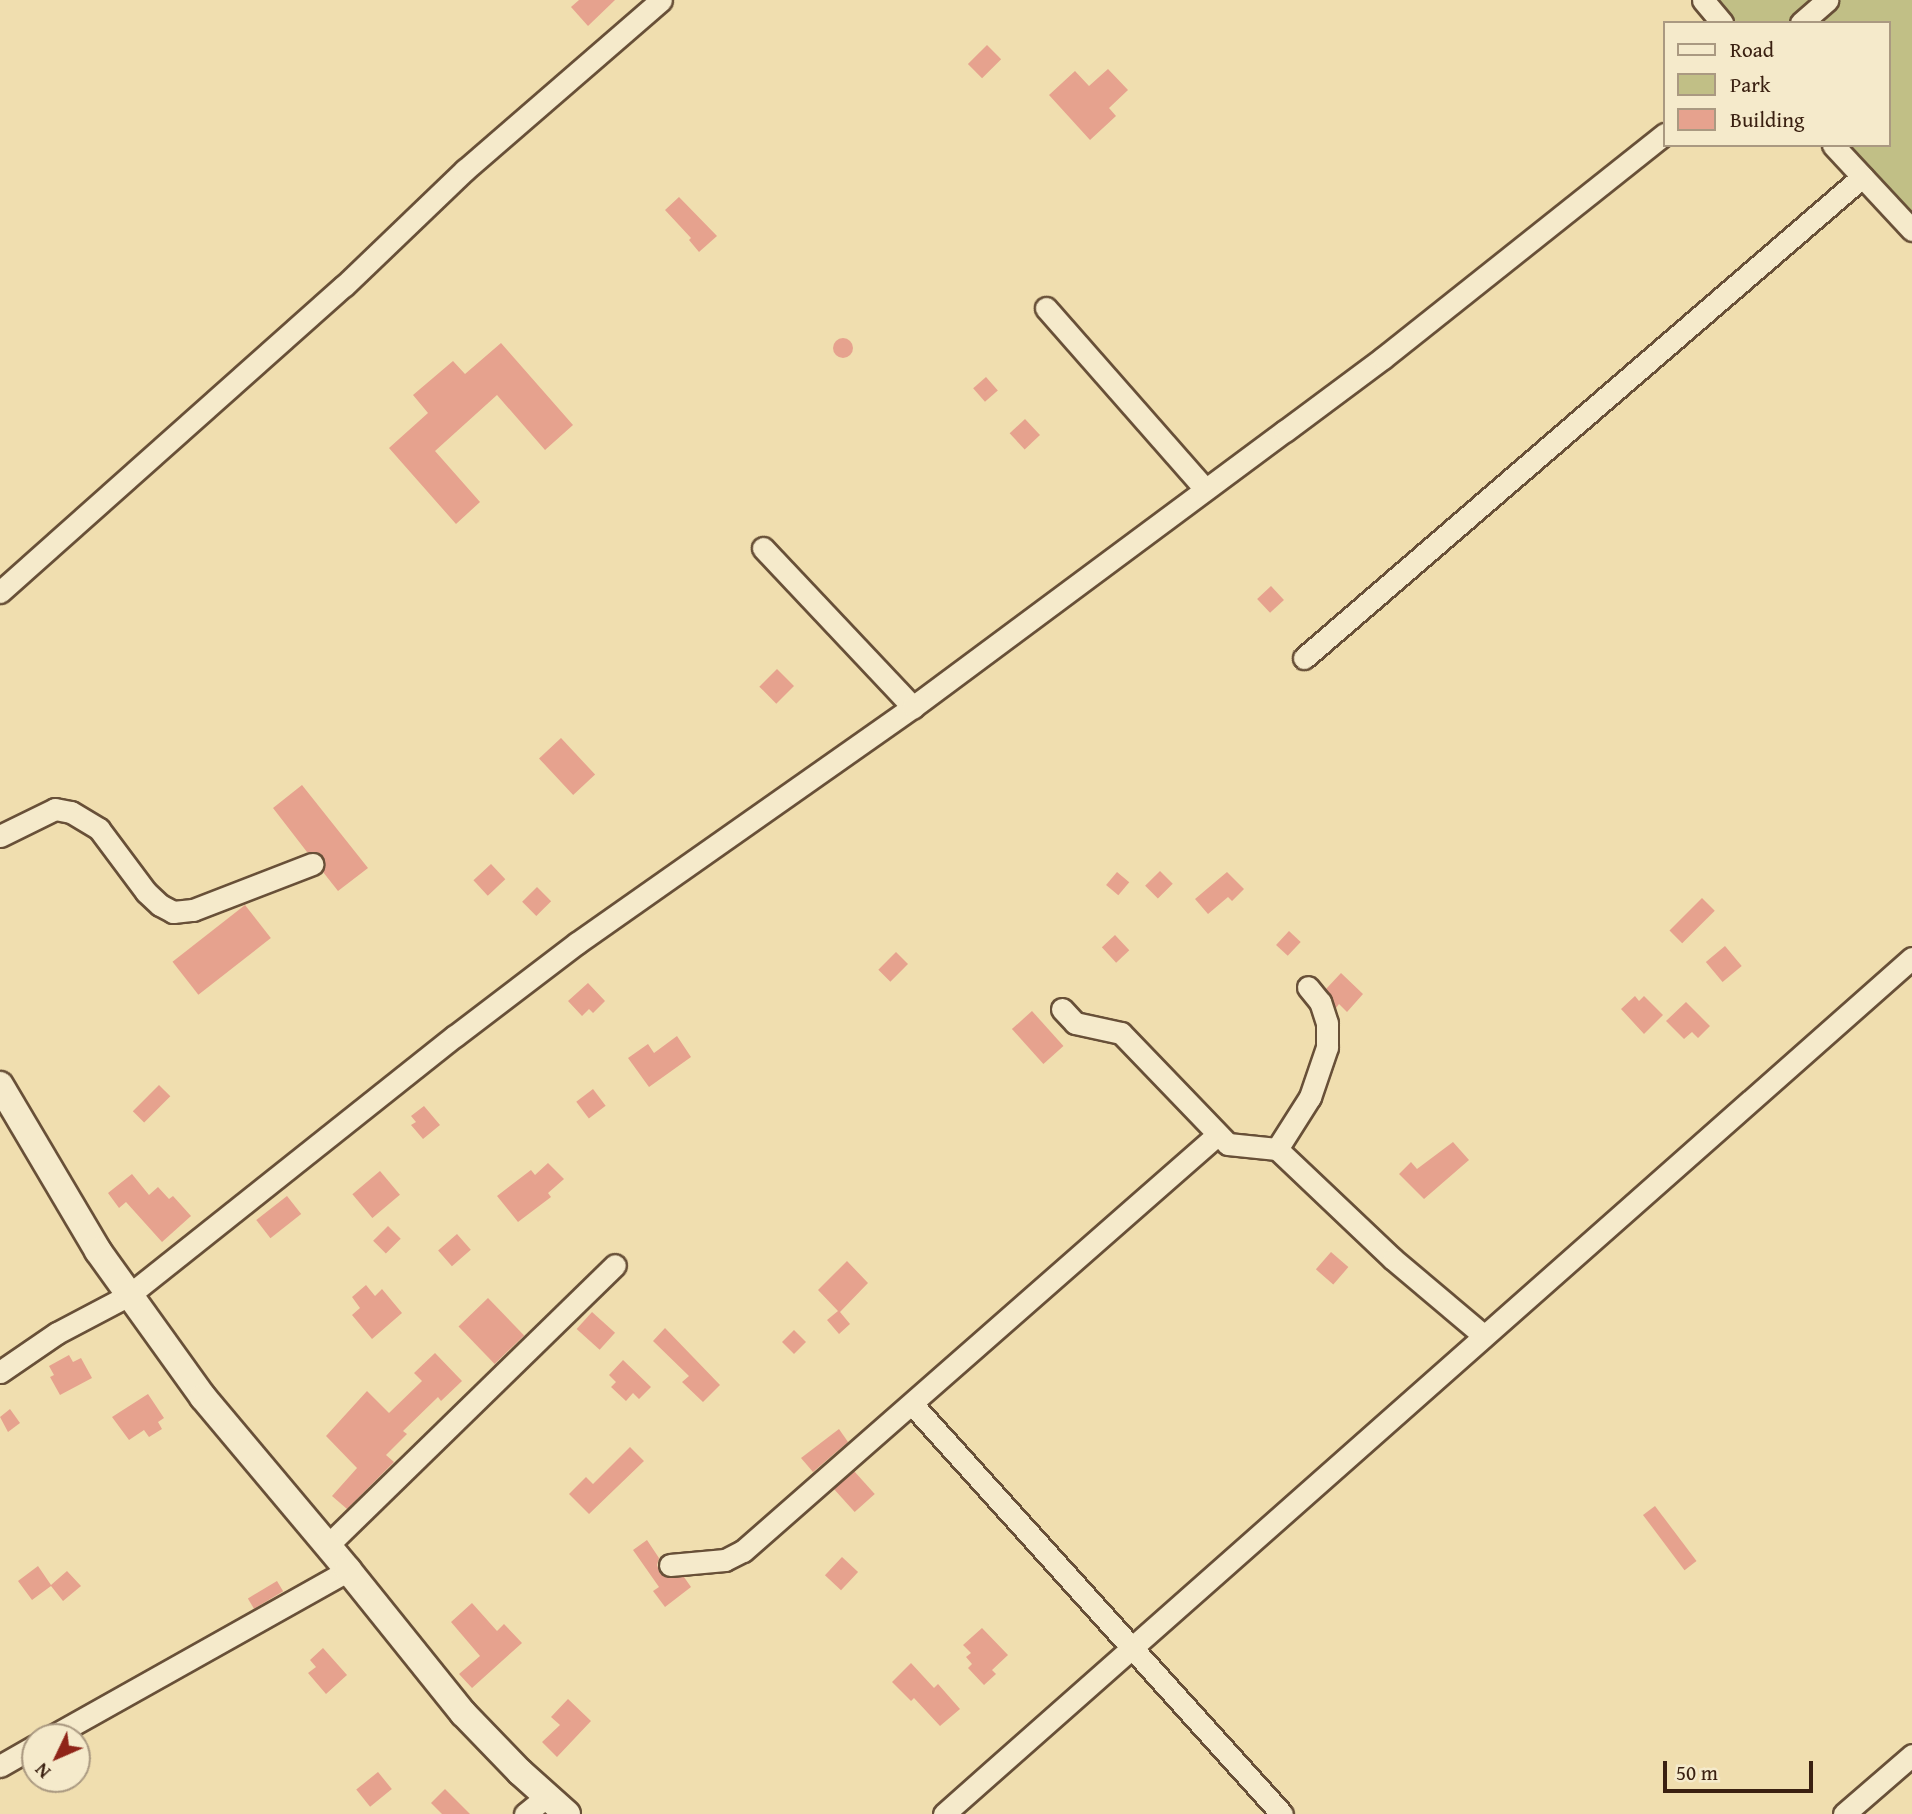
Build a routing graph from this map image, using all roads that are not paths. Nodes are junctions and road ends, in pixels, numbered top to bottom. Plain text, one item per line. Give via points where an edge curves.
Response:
1 (661, 0) edge
2 (1703, 0) edge
3 (1827, 0) edge
4 (1720, 21) edge
5 (1803, 21) edge
6 (1664, 135) edge
7 (1835, 147) edge
8 (1862, 177) junction
9 (1912, 230) edge
10 (1046, 307) dead end
11 (1205, 489) junction
12 (763, 548) dead end
13 (0, 592) edge
14 (1304, 658) dead end
15 (913, 707) junction
16 (0, 836) edge
17 (312, 864) dead end
18 (1912, 958) edge
19 (1308, 987) dead end
20 (1062, 1009) dead end
21 (0, 1085) edge
22 (1217, 1135) junction
23 (1278, 1149) junction
24 (615, 1265) dead end
25 (129, 1295) junction
26 (1484, 1336) junction
27 (0, 1372) edge
28 (912, 1404) junction
29 (327, 1546) junction
30 (670, 1565) dead end
31 (348, 1570) junction
32 (1131, 1649) junction
33 (76, 1723) edge
34 (21, 1754) edge
35 (1912, 1755) edge
36 (0, 1766) edge
37 (546, 1797) junction
38 (525, 1814) edge
39 (567, 1814) edge
40 (944, 1814) edge
41 (1282, 1814) edge
42 (1844, 1814) edge

1 - 13 street via 465,170 334,295
2 - 4 street
3 - 5 street
6 - 11 street via 1383,358
7 - 8 street
8 - 9 street
8 - 14 street
10 - 11 street
11 - 15 street
12 - 15 street
15 - 25 street via 586,937
16 - 17 street via 55,810 71,812 99,829 146,892 173,912 193,910
18 - 26 street
19 - 23 street via 1320,1002 1327,1023 1327,1047 1310,1097
20 - 22 street via 1075,1023 1121,1033
21 - 25 street via 67,1203
22 - 23 street via 1239,1147
22 - 28 street
23 - 26 street via 1393,1259
24 - 29 street
25 - 27 street via 57,1333
25 - 29 street via 203,1397
26 - 32 street
28 - 30 street via 743,1551 725,1560
28 - 32 street
29 - 31 street
31 - 33 street
31 - 37 street via 463,1713
32 - 40 street
32 - 41 street
34 - 36 street
35 - 42 street
37 - 38 street
37 - 39 street

